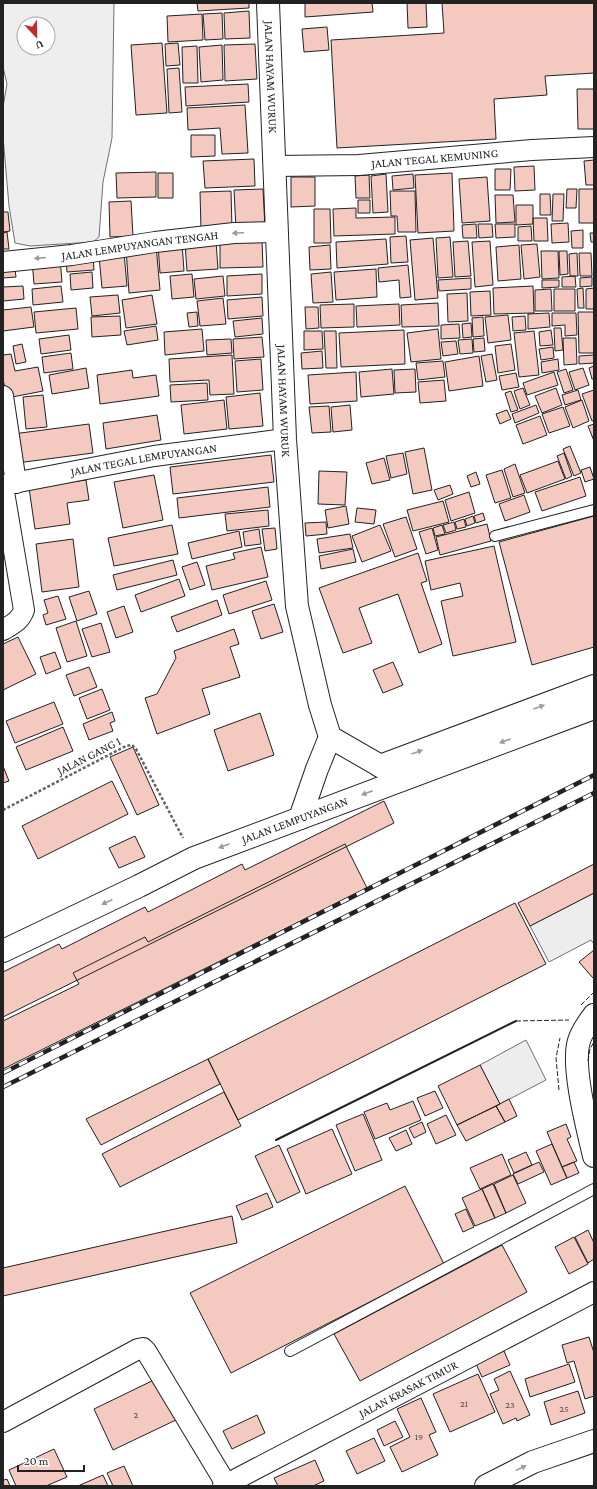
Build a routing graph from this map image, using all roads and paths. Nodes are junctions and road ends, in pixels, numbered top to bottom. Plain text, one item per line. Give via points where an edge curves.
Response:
1 (268, 3) edge
2 (594, 148) edge
3 (275, 166) junction
4 (277, 232) junction
5 (3, 262) edge
6 (3, 396) edge
7 (285, 439) junction
8 (7, 485) edge
9 (594, 510) edge
10 (7, 534) edge
11 (495, 536) dead end
12 (3, 630) edge
13 (594, 686) edge
14 (594, 708) edge
15 (330, 737) junction
16 (380, 766) junction
17 (403, 778) junction
18 (3, 810) edge
19 (300, 818) junction
20 (194, 858) junction
21 (3, 951) edge
22 (594, 1015) edge
23 (594, 1156) edge
24 (594, 1189) edge
25 (594, 1292) edge
26 (290, 1351) dead end
27 (3, 1422) edge
28 (594, 1441) edge
29 (225, 1485) edge
30 (486, 1486) edge

1 - 3 street, JALAN HAYAM WURUK
2 - 3 street, JALAN TEGAL KEMUNING via 532,150 359,165
3 - 4 street, JALAN HAYAM WURUK
4 -> 5 street, JALAN LEMPUYANGAN TENGAH via 234,233
4 - 7 street, JALAN HAYAM WURUK
6 - 8 street
7 - 8 street, JALAN TEGAL LEMPUYANGAN via 154,456
7 - 15 street, JALAN HAYAM WURUK via 297,606
8 - 10 street
9 - 11 lane
10 - 12 street via 24,610 17,622
16 -> 13 street
14 -> 17 street, JALAN LEMPUYANGAN
15 - 16 street
15 - 19 street
16 - 17 street
17 -> 19 street, JALAN LEMPUYANGAN
18 - 20 path, JALAN GANG 1 via 132,745
19 -> 20 street, JALAN LEMPUYANGAN
20 -> 21 street, JALAN LEMPUYANGAN
22 - 23 street via 578,1042 577,1055 581,1092
24 - 26 lane
25 - 29 street, JALAN KRASAK TIMUR
27 - 29 street via 131,1352 143,1348
30 -> 28 street via 533,1462

